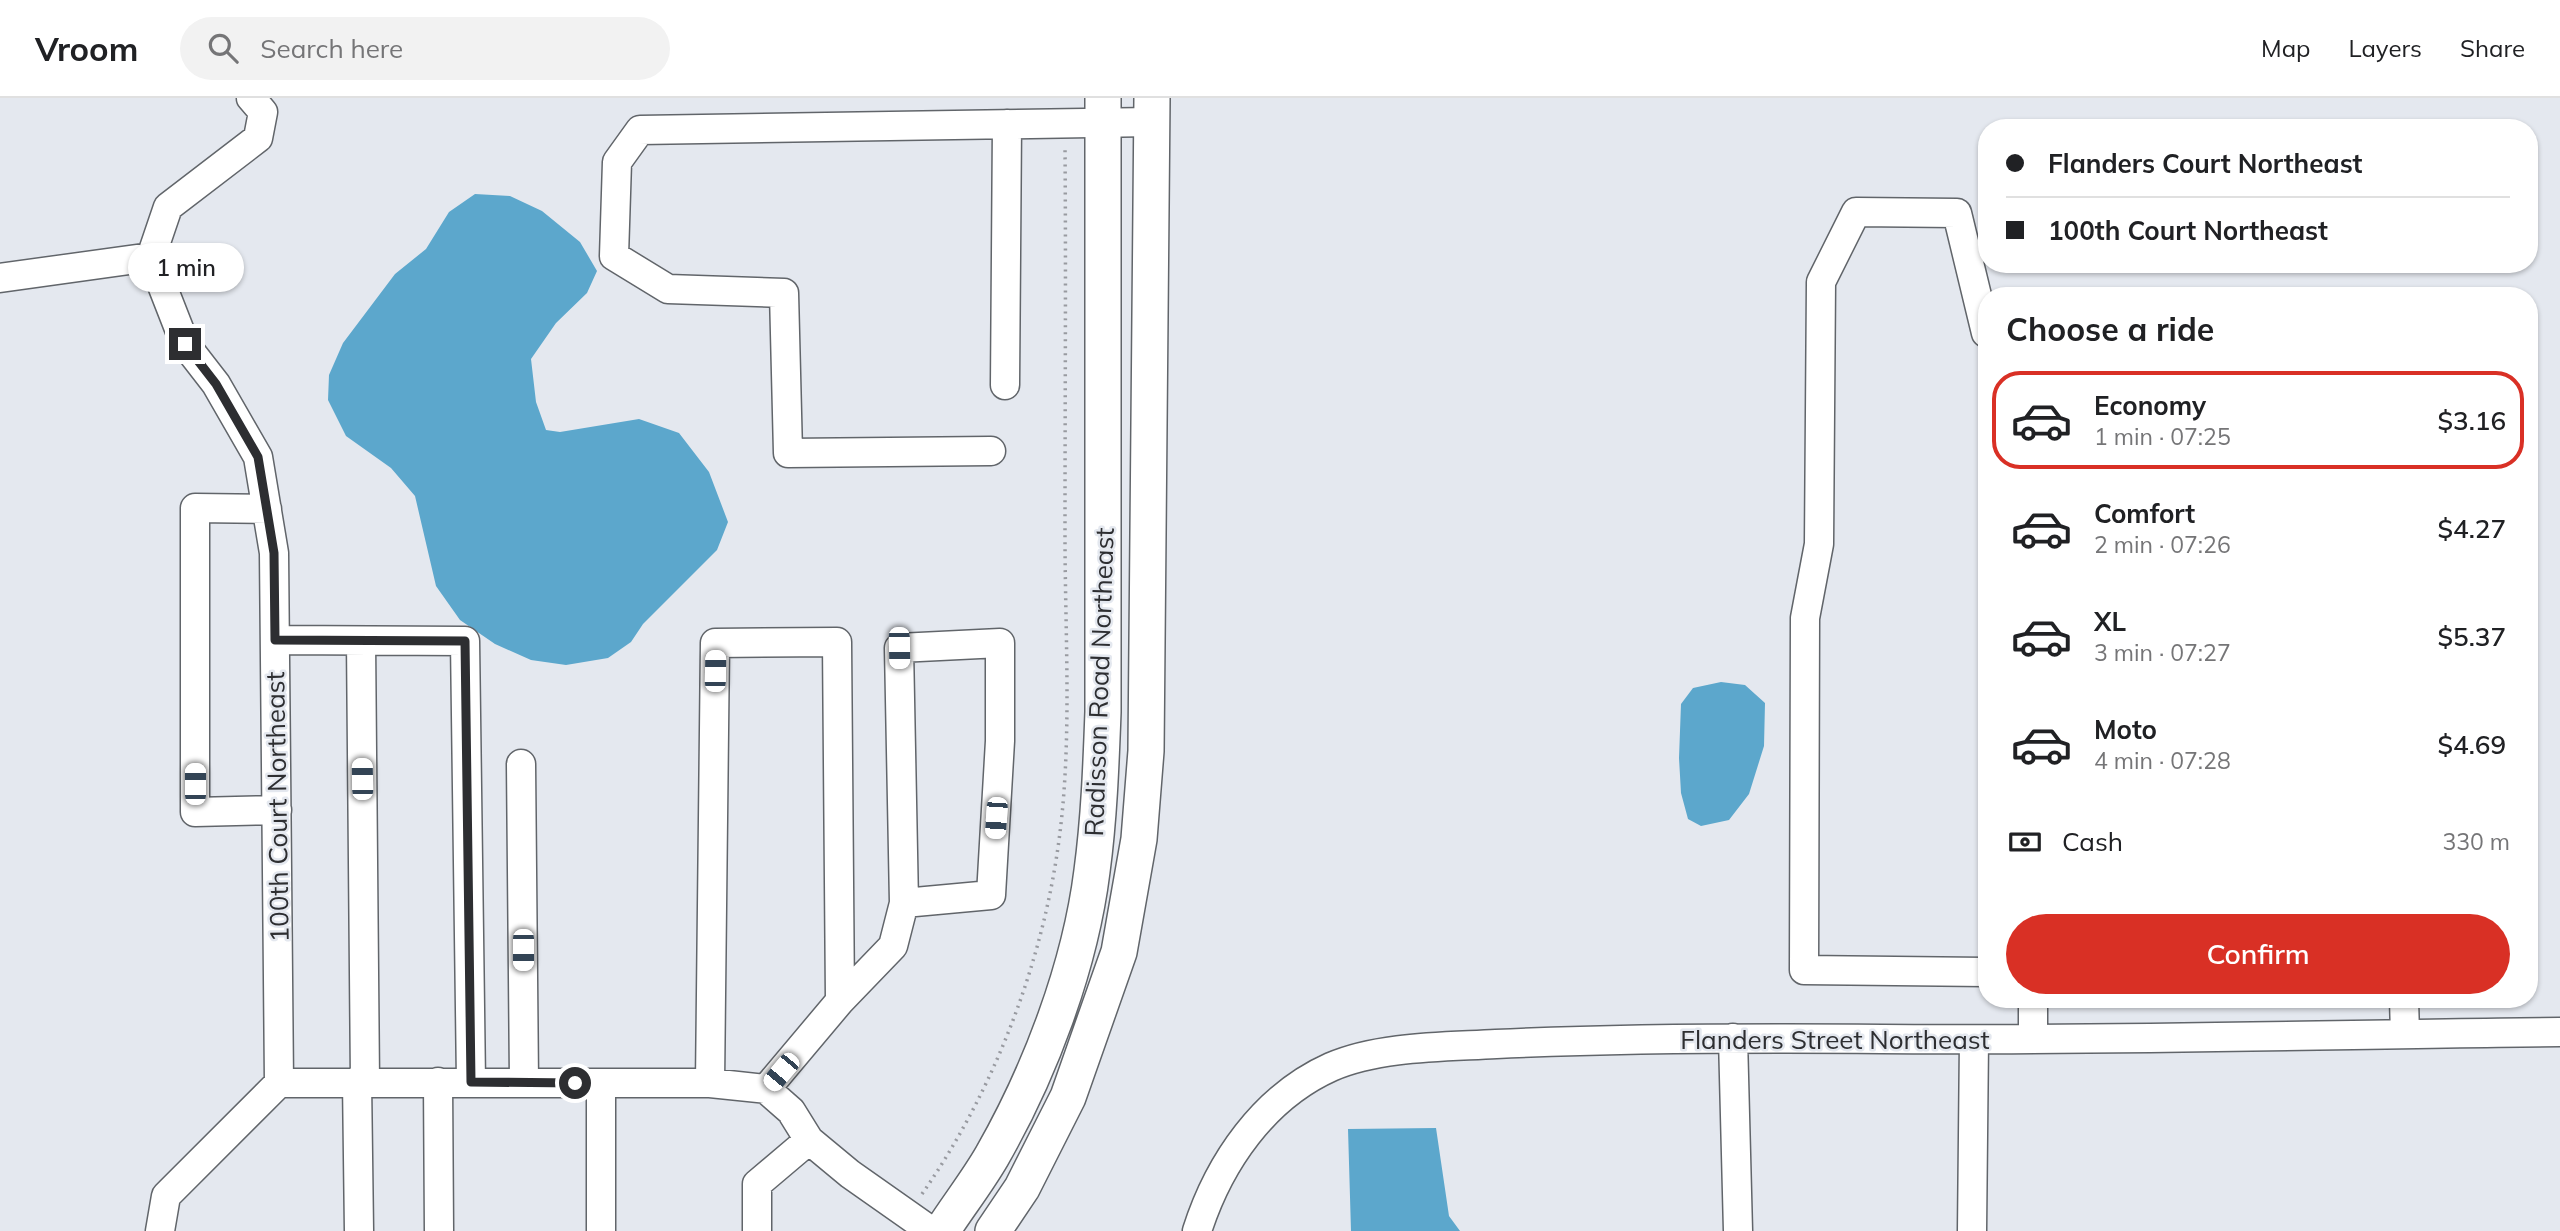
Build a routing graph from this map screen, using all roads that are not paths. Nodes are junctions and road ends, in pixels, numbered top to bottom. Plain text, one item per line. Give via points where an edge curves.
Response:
1 (251, 98) edge
2 (1103, 110) edge
3 (1152, 110) edge
4 (1007, 124) junction
5 (151, 257) junction
6 (0, 278) edge
7 (1978, 300) edge
8 (1005, 385) dead end
9 (991, 451) dead end
10 (267, 509) junction
11 (275, 640) junction
12 (360, 641) junction
13 (521, 764) dead end
14 (277, 810) junction
15 (904, 903) junction
16 (1978, 972) edge
17 (841, 1001) junction
18 (2033, 1008) edge
19 (2404, 1008) edge
20 (2560, 1032) edge
21 (2405, 1034) junction
22 (1733, 1038) junction
23 (2033, 1039) junction
24 (1974, 1040) junction
25 (361, 1082) junction
26 (438, 1082) junction
27 (471, 1082) junction
28 (524, 1082) junction
29 (279, 1083) junction
30 (601, 1083) junction
31 (710, 1083) junction
32 (766, 1089) junction
33 (809, 1140) junction
34 (159, 1231) edge
35 (359, 1231) edge
36 (439, 1231) edge
37 (601, 1231) edge
38 (757, 1231) edge
39 (931, 1231) edge
40 (942, 1231) edge
41 (993, 1231) edge
42 (1197, 1231) edge
43 (1738, 1231) edge
44 (1972, 1231) edge

1 - 5 street via 263,112 258,138 168,207
2 - 3 street
2 - 4 street
2 - 40 main road, Radisson Road Northeast via 1103,712 1092,874 1056,1014 1027,1088 991,1157
3 - 41 main road, Radisson Road Northeast via 1146,751 1139,839 1119,952 1068,1097 1022,1188
4 - 8 street
4 - 9 street via 640,130 617,162 614,257 668,289 785,293 788,453
5 - 6 street
5 - 10 street, 100th Court Northeast via 185,344 216,384 258,457
7 - 16 street via 1957,213 1856,212 1821,282 1819,544 1805,618 1804,957 1804,970
10 - 11 street, 100th Court Northeast via 274,553
10 - 14 street via 195,508 195,812
11 - 12 street
11 - 14 street, 100th Court Northeast
12 - 25 street
12 - 27 street via 465,641
13 - 28 street
14 - 29 street, 100th Court Northeast
15 - 15 street via 991,895 1000,643 899,648
15 - 17 street via 893,946
17 - 31 street via 837,642 715,643
17 - 32 street
18 - 23 street
19 - 21 street
20 - 21 street, Flanders Street Northeast
21 - 23 street, Flanders Street Northeast
22 - 24 street, Flanders Street Northeast
22 - 42 street, Flanders Street Northeast via 1623,1038 1402,1049 1334,1066 1306,1080 1265,1111 1236,1148 1203,1210
22 - 43 street
23 - 24 street, Flanders Street Northeast
24 - 44 street
25 - 26 street
25 - 29 street
25 - 35 street
26 - 27 street
26 - 36 street
27 - 28 street
28 - 30 street
29 - 34 street via 166,1196
30 - 31 street
30 - 37 street
31 - 32 street
32 - 33 street via 791,1111
33 - 38 street via 757,1184
33 - 39 street

